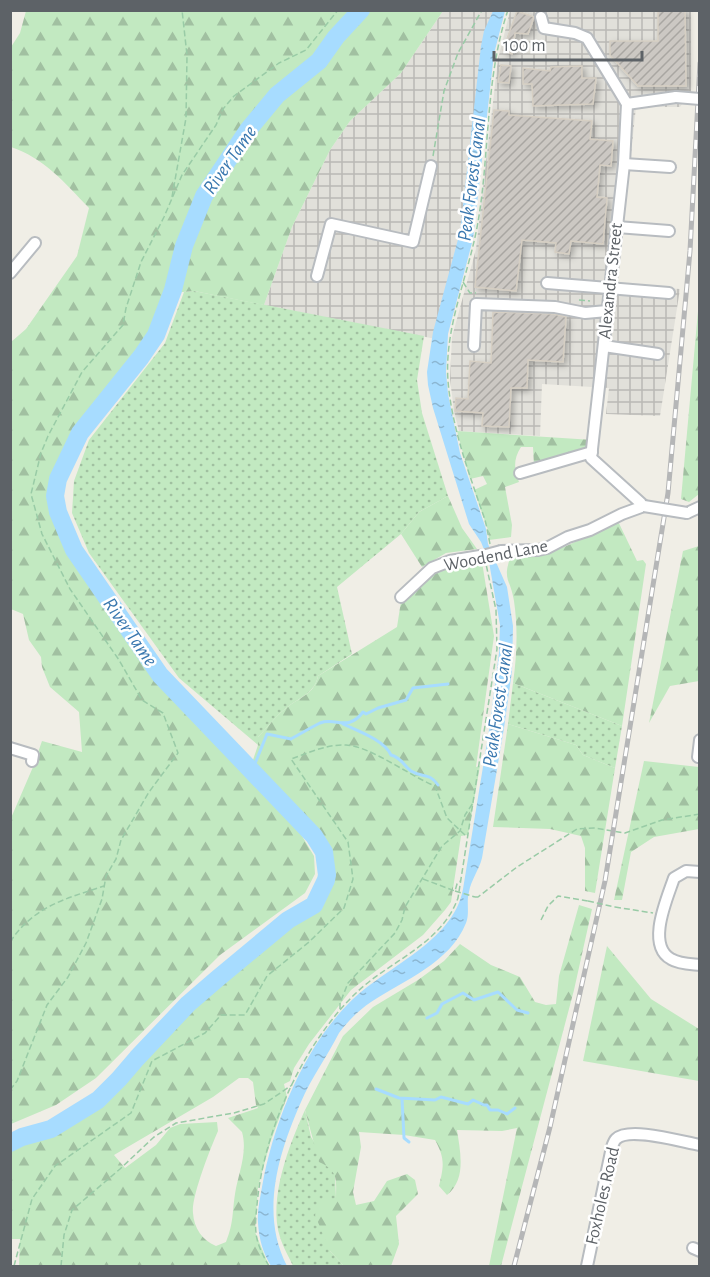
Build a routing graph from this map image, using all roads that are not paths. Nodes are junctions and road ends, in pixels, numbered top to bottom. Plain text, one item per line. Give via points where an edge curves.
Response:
1 (541, 17) dead end
2 (699, 99) edge
3 (627, 104) junction
4 (624, 164) junction
5 (431, 166) road end
6 (670, 167) dead end
7 (617, 226) junction
8 (669, 231) dead end
9 (35, 243) dead end
10 (10, 273) edge
11 (317, 276) dead end
12 (547, 283) dead end
13 (610, 290) junction
14 (669, 293) dead end
15 (608, 311) junction
16 (474, 346) dead end
17 (604, 346) junction
18 (657, 354) dead end
19 (592, 455) junction
20 (520, 473) dead end
21 (644, 506) junction
22 (699, 507) edge
23 (400, 597) dead end
24 (699, 740) edge
25 (10, 748) edge
26 (698, 757) dead end
27 (32, 761) dead end
28 (699, 872) edge
29 (699, 965) edge
30 (699, 1145) edge
31 (587, 1266) edge

1 - 3 street via 544,28 587,38
2 - 3 street, bridge via 676,97
3 - 4 street, Alexandra Street
4 - 6 street
4 - 7 street, Alexandra Street
5 - 11 street via 412,242 331,224
7 - 8 street
7 - 13 street, Alexandra Street
9 - 10 street
12 - 13 street
13 - 14 street
13 - 15 street, Alexandra Street
15 - 16 street via 476,304
15 - 17 street, Alexandra Street
17 - 18 street
17 - 19 street, Alexandra Street
19 - 20 street
19 - 21 street
21 - 22 street, bridge via 687,513
21 - 23 street, Woodend Lane, bridge via 547,548 497,550 482,559 450,561 432,568
24 - 26 street
25 - 27 street via 33,755
28 - 29 street via 686,871 674,879 659,934 666,956
30 - 31 street, Foxholes Road via 637,1133 616,1138

